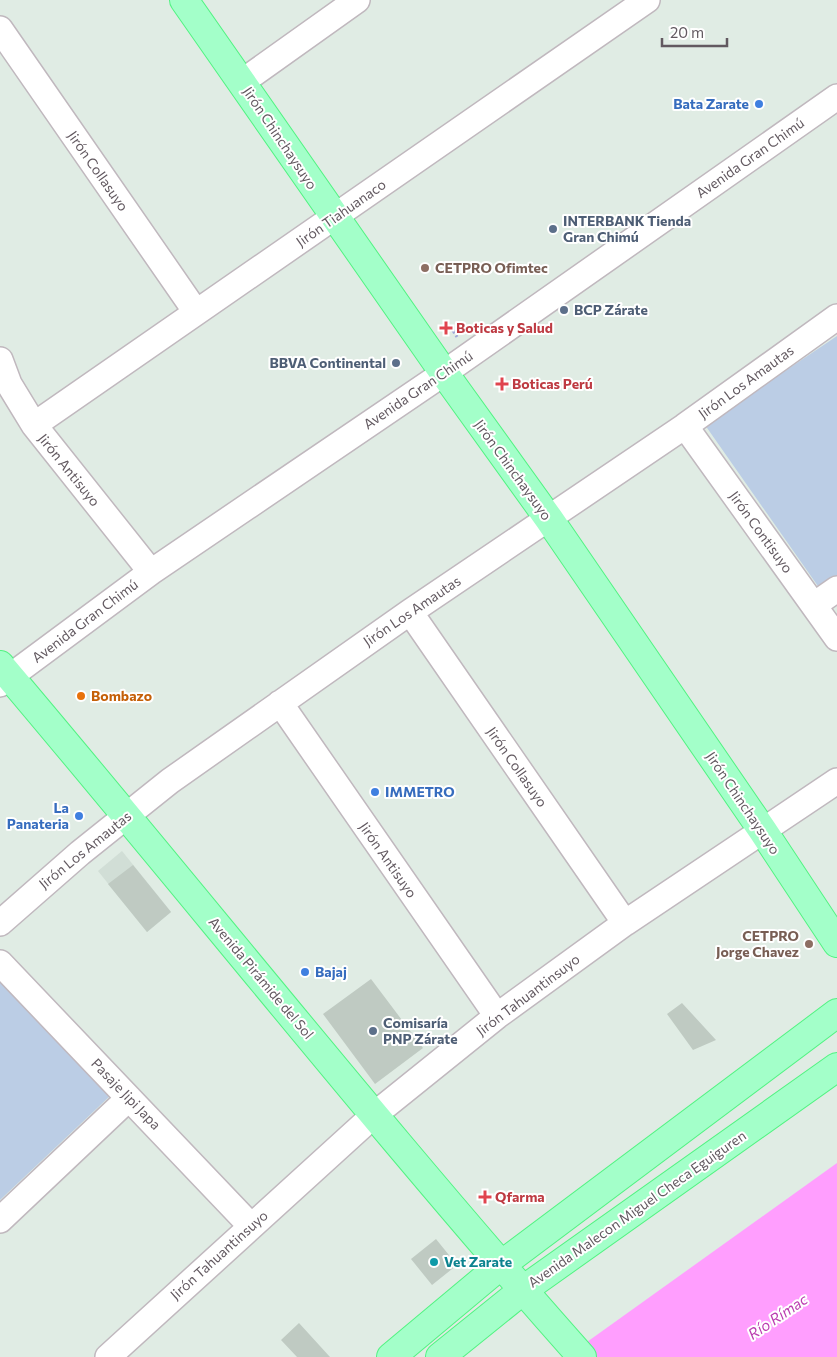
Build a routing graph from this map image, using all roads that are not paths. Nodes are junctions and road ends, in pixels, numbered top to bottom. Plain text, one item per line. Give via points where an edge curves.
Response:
1 (184, 0) edge
2 (357, 0) edge
3 (647, 0) edge
4 (0, 29) edge
5 (242, 82) junction
6 (837, 97) edge
7 (335, 218) junction
8 (196, 312) junction
9 (837, 317) edge
10 (0, 360) edge
11 (444, 373) junction
12 (34, 425) junction
13 (685, 426) junction
14 (549, 519) junction
15 (151, 572) junction
16 (837, 589) edge
17 (814, 605) junction
18 (410, 612) junction
19 (837, 638) edge
20 (3, 675) edge
21 (280, 703) junction
22 (837, 781) edge
23 (126, 816) junction
24 (763, 831) junction
25 (0, 923) edge
26 (624, 923) junction
27 (837, 943) edge
28 (0, 962) edge
29 (837, 1013) edge
30 (497, 1016) junction
31 (837, 1067) edge
32 (129, 1098) junction
33 (374, 1115) junction
34 (0, 1220) edge
35 (251, 1226) junction
36 (501, 1265) junction
37 (523, 1290) junction
38 (108, 1357) edge
39 (392, 1357) edge
40 (440, 1357) edge
41 (582, 1357) edge

1 - 5 main road, Jirón Chinchaysuyo
2 - 5 street
3 - 7 street, Jirón Tiahuanaco
4 - 8 street, Jirón Collasuyo
5 - 7 main road, Jirón Chinchaysuyo
6 - 11 street, Avenida Gran Chimú
7 - 8 street, Jirón Tiahuanaco
7 - 11 main road, Jirón Chinchaysuyo
8 - 12 street, Jirón Tiahuanaco
9 - 13 street, Jirón Los Amautas
10 - 12 street, Jirón Antisuyo via 9,384
11 - 14 main road, Jirón Chinchaysuyo
11 - 15 street, Avenida Gran Chimú
12 - 15 street, Jirón Antisuyo
13 - 14 street, Jirón Los Amautas
13 - 17 street, Jirón Contisuyo
14 - 18 street, Jirón Los Amautas
14 - 24 main road, Jirón Chinchaysuyo
15 - 20 street, Avenida Gran Chimú
16 - 17 street
17 - 19 street, Jirón Contisuyo
18 - 21 street, Jirón Los Amautas
18 - 26 street, Jirón Collasuyo
20 - 23 main road, Avenida Pirámide del Sol
21 - 23 street, Jirón Los Amautas
21 - 30 street, Jirón Antisuyo
22 - 24 street, Jirón Tahuantinsuyo
23 - 25 street, Jirón Los Amautas
23 - 33 main road, Avenida Pirámide del Sol
24 - 26 street, Jirón Tahuantinsuyo
24 - 27 main road, Jirón Chinchaysuyo
26 - 30 street, Jirón Tahuantinsuyo
28 - 32 street, Pasaje Jipi Japa
29 - 36 main road
30 - 33 street, Jirón Tahuantinsuyo
31 - 37 main road, Avenida Malecon Miguel Checa Eguiguren
32 - 34 street
32 - 35 street, Pasaje Jipi Japa
33 - 35 street, Jirón Tahuantinsuyo
33 - 36 main road, Avenida Pirámide del Sol
35 - 38 street, Jirón Tahuantinsuyo
36 - 37 main road, Avenida Pirámide del Sol
36 - 39 main road
37 - 40 main road, Avenida Malecon Miguel Checa Eguiguren
37 - 41 main road, Avenida Pirámide del Sol

